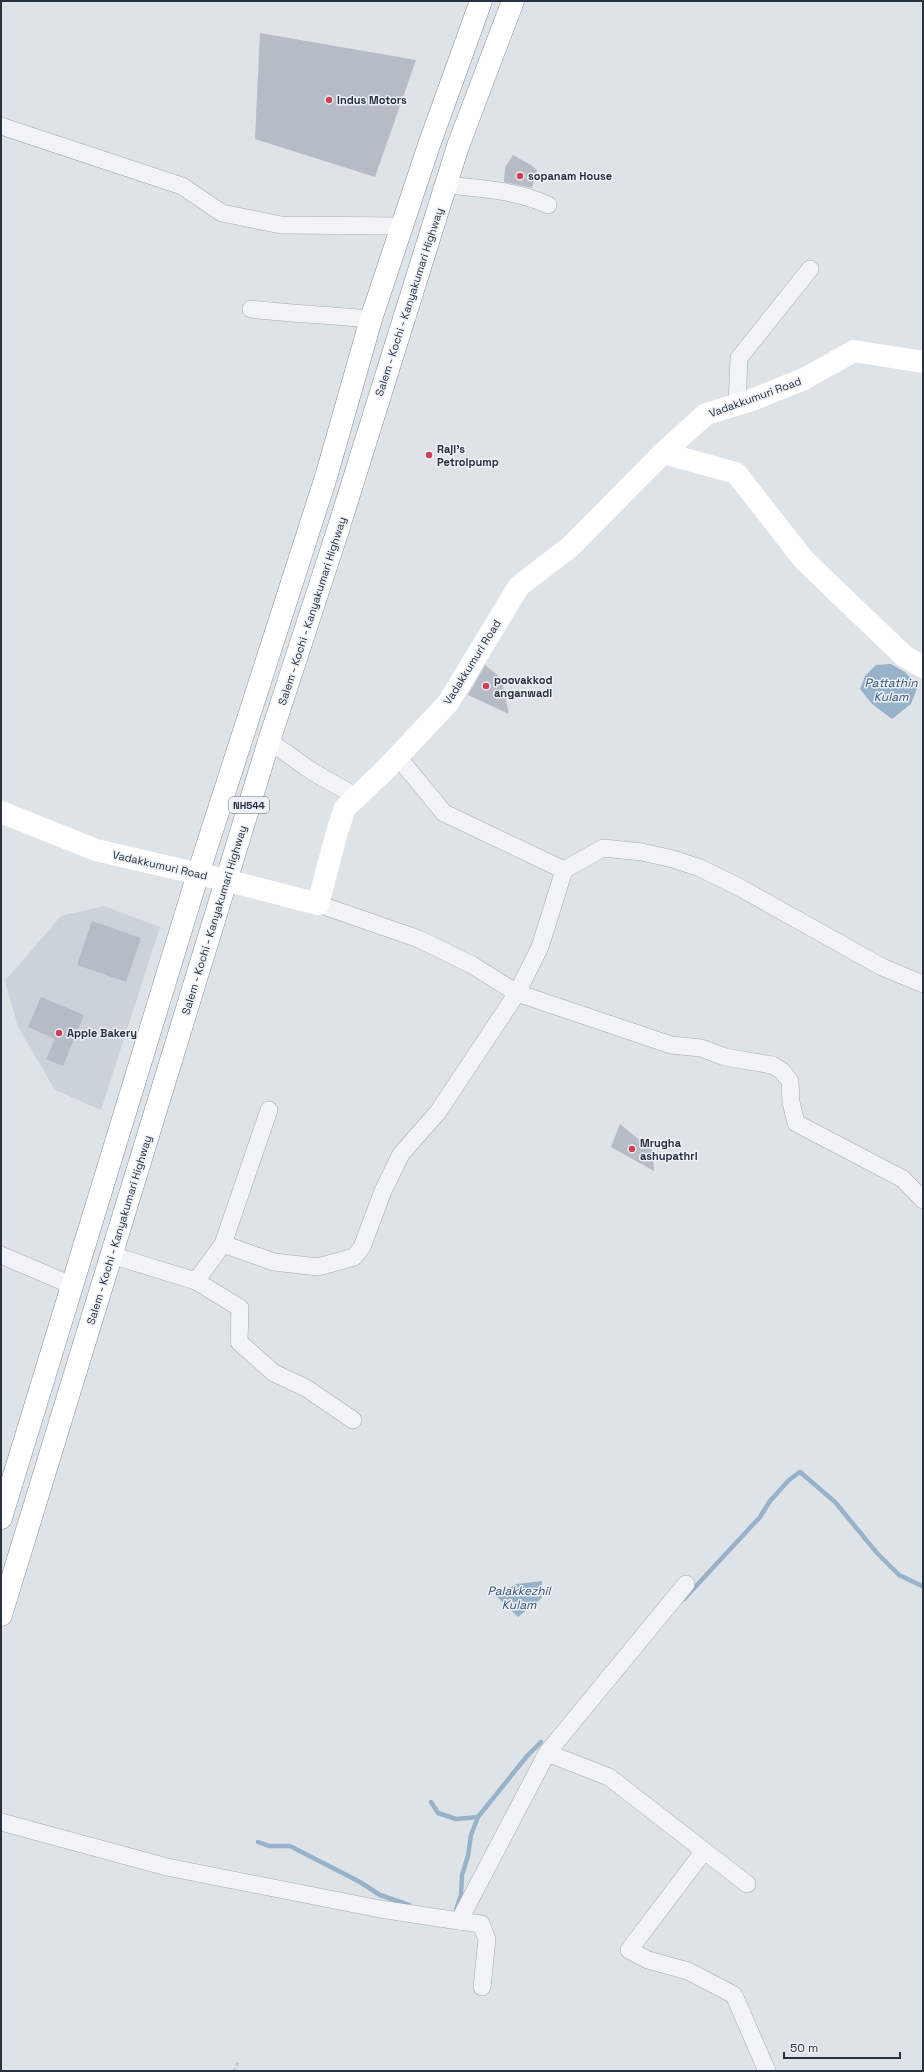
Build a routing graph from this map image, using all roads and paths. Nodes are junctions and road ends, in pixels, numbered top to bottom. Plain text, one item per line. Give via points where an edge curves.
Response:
1 (481, 1) edge
2 (513, 1) edge
3 (1, 126) edge
4 (446, 185) junction
5 (548, 205) dead end
6 (403, 226) junction
7 (810, 268) dead end
8 (251, 309) dead end
9 (371, 319) junction
10 (923, 362) edge
11 (737, 404) junction
12 (663, 453) junction
13 (923, 667) edge
14 (269, 740) junction
15 (398, 757) junction
16 (357, 797) junction
17 (1, 812) edge
18 (564, 870) junction
19 (198, 874) junction
20 (225, 880) junction
21 (318, 904) junction
22 (923, 984) edge
23 (517, 993) junction
24 (269, 1110) dead end
25 (923, 1200) edge
26 (224, 1244) junction
27 (1, 1255) edge
28 (111, 1255) junction
29 (196, 1281) junction
30 (71, 1285) junction
31 (353, 1420) dead end
32 (1, 1518) edge
33 (686, 1584) dead end
34 (1, 1615) edge
35 (547, 1753) junction
36 (1, 1822) edge
37 (704, 1851) junction
38 (747, 1884) dead end
39 (459, 1921) junction
40 (482, 1987) dead end
41 (238, 2063) dead end
42 (234, 2071) edge
43 (767, 2071) edge

1 - 6 main road, NH544
2 - 4 main road, Salem - Kochi - Kanyakumari Highway / NH544 via 458,146
3 - 6 street via 182,186 222,214 281,225
4 - 5 street via 480,188 530,198
4 - 14 main road, Salem - Kochi - Kanyakumari Highway / NH544 via 340,525
6 - 9 main road, NH544
7 - 11 street via 739,358
8 - 9 street
9 - 19 main road, NH544 via 326,477
10 - 11 main road, Vadakkumuri Road via 854,351 804,379
11 - 12 main road, Vadakkumuri Road via 706,414
12 - 13 main road via 736,473 804,560 904,656
12 - 15 main road, Vadakkumuri Road via 570,547 519,586 448,703
14 - 16 street via 313,772
14 - 20 main road, Salem - Kochi - Kanyakumari Highway / NH544
15 - 16 main road, Vadakkumuri Road
15 - 18 street via 444,813
16 - 21 main road, Vadakkumuri Road via 345,808
17 - 19 main road, Vadakkumuri Road via 96,850
18 - 22 street via 603,848 642,852 673,859 700,868 737,886 882,967
18 - 23 street via 540,947
19 - 20 main road, Vadakkumuri Road
19 - 30 main road, NH544
20 - 21 main road, Vadakkumuri Road
20 - 28 main road, Salem - Kochi - Kanyakumari Highway / NH544
21 - 23 street via 419,939 472,965
23 - 25 street via 671,1045 701,1048 725,1056 772,1065 782,1070 790,1081 796,1123 903,1179
23 - 26 street via 438,1112 401,1154 383,1190 362,1248 354,1257 318,1267 274,1262
24 - 26 street
26 - 29 street
27 - 30 street
28 - 29 street
28 - 34 main road, Salem - Kochi - Kanyakumari Highway / NH544
29 - 31 street via 240,1308 239,1342 274,1373 306,1388
30 - 32 main road, NH544
33 - 35 street
35 - 37 street via 609,1777
35 - 39 street
36 - 39 street via 167,1867 380,1909
37 - 38 street
37 - 43 street via 629,1950 648,1960 688,1971 734,1996
39 - 40 street via 481,1924 488,1939
41 - 42 path

